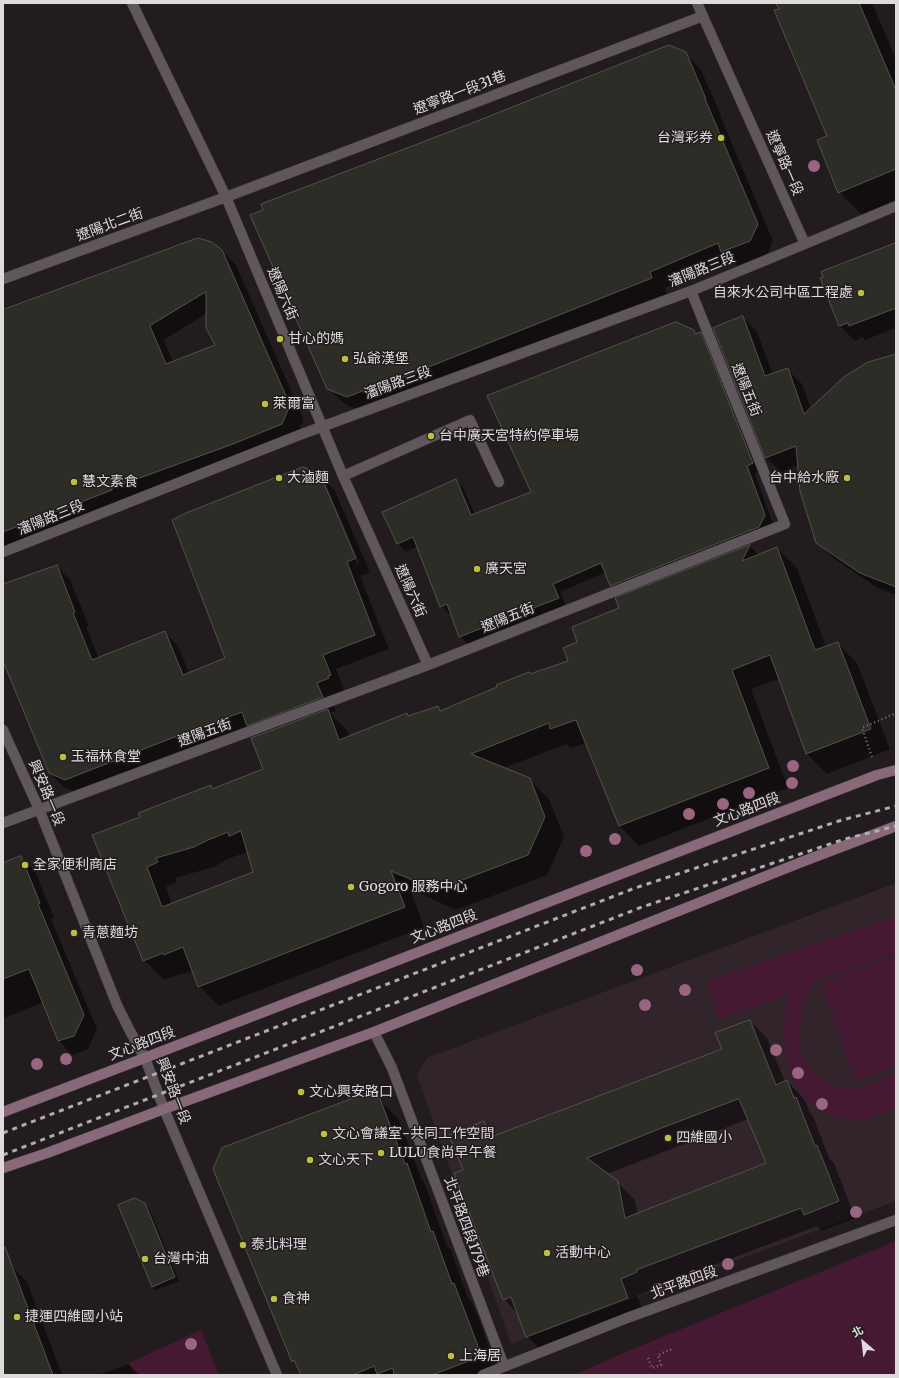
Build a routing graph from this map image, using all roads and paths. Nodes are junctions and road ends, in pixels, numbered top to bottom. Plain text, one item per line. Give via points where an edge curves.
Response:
1 (132, 3) edge
2 (698, 3) edge
3 (703, 16) junction
4 (226, 197) junction
5 (896, 206) edge
6 (804, 244) junction
7 (3, 279) edge
8 (690, 290) junction
9 (322, 426) junction
10 (343, 476) junction
11 (499, 482) dead end
12 (3, 552) edge
13 (428, 665) junction
14 (896, 713) edge
15 (3, 730) edge
16 (896, 770) edge
17 (877, 775) junction
18 (39, 809) junction
19 (3, 823) edge
20 (896, 826) edge
21 (374, 1032) junction
22 (145, 1058) junction
23 (164, 1109) junction
24 (3, 1112) edge
25 (3, 1168) edge
26 (896, 1220) edge
27 (672, 1350) dead end
28 (648, 1358) dead end
29 (504, 1366) junction
30 (277, 1375) edge
31 (483, 1375) edge

1 - 4 street, 遼陽六街
2 - 3 street, 遼寧路一段
3 - 4 street, 遼寧路一段31巷
3 - 6 street, 遼寧路一段
4 - 7 street, 遼陽北二街
4 - 9 street, 遼陽六街
5 - 6 street
6 - 8 street, 瀋陽路三段
8 - 9 street, 瀋陽路三段
8 - 13 street, 遼陽五街 via 785,524
9 - 10 street, 遼陽六街
9 - 12 street, 瀋陽路三段
10 - 11 street via 470,420
10 - 13 street, 遼陽六街
13 - 18 street, 遼陽五街
14 - 17 path via 862,728
15 - 18 street, 興安路一段
16 - 17 main road, 文心路四段
17 - 22 main road, 文心路四段
18 - 19 street, 遼陽五街
18 - 22 street, 興安路一段 via 117,1005
20 - 21 main road
21 - 23 main road
21 - 29 street, 北平路四段179巷 via 392,1068
22 - 23 street, 興安路一段
22 - 24 main road, 文心路四段
23 - 25 main road
23 - 30 street, 興安路一段
26 - 29 street, 北平路四段 via 627,1318
27 - 28 path via 658,1355 661,1365 657,1367 652,1368
29 - 31 street, 北平路四段

